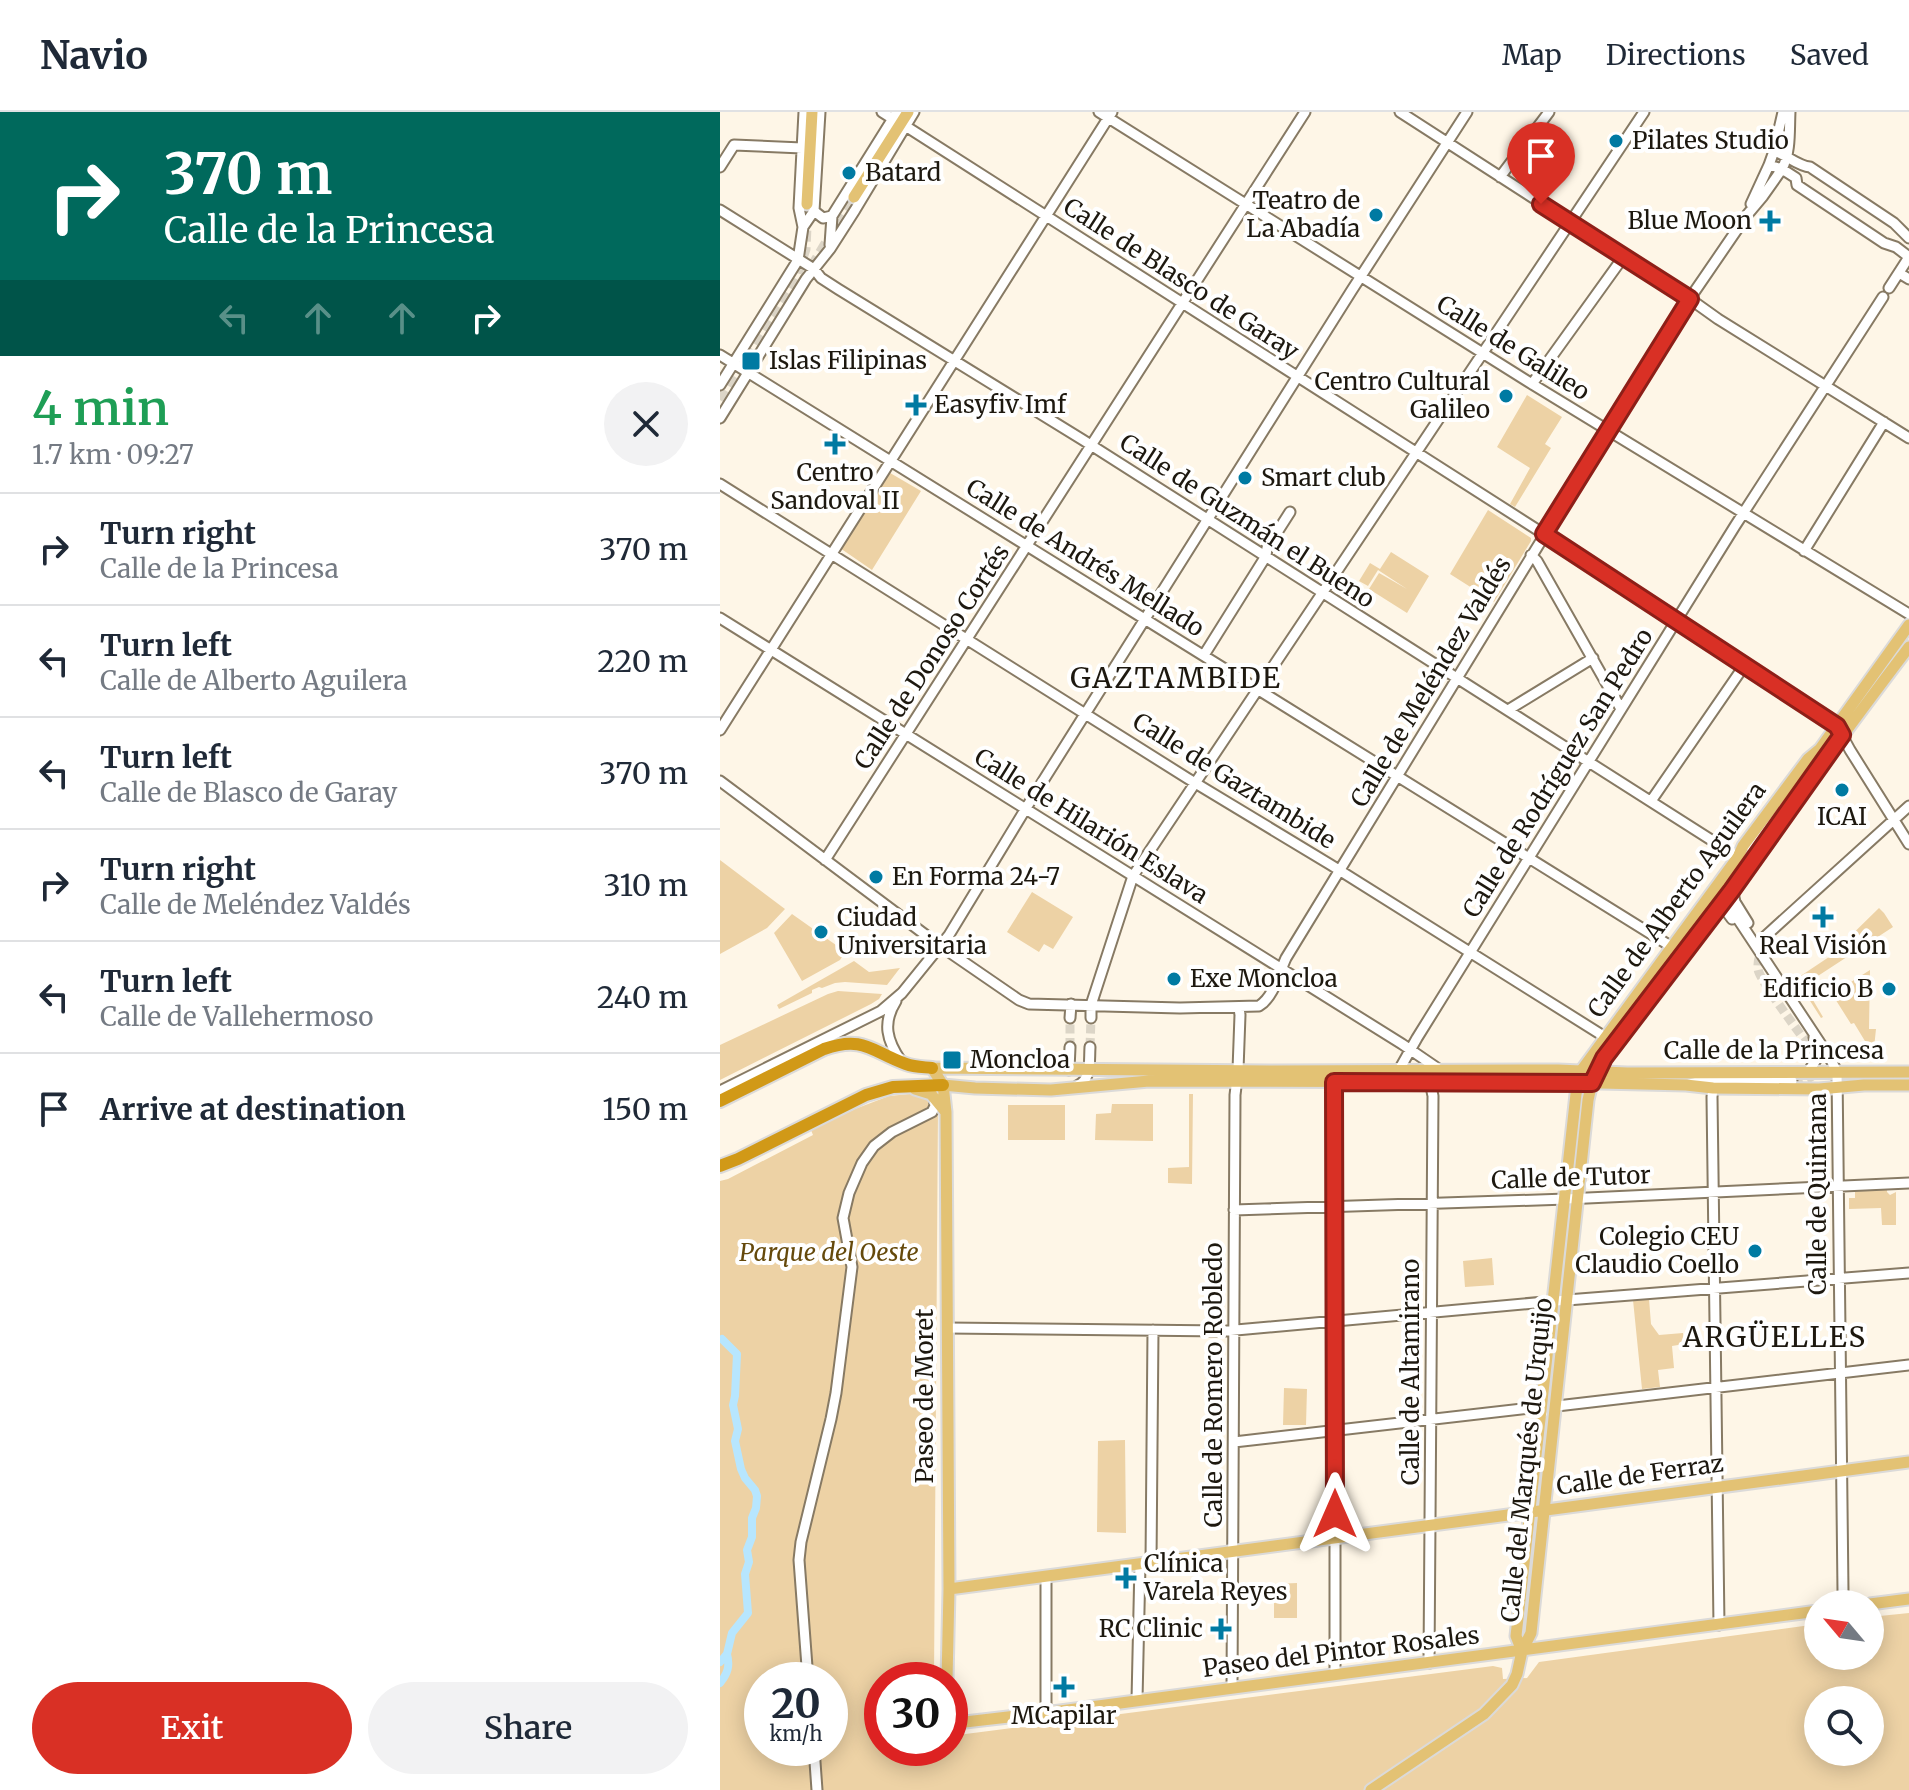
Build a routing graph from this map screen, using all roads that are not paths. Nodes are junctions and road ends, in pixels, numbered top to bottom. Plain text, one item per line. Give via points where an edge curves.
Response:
1 (804, 112) edge
2 (812, 112) edge
3 (820, 112) edge
4 (882, 112) edge
5 (908, 112) edge
6 (914, 112) edge
7 (1099, 112) edge
8 (1305, 112) edge
9 (1400, 112) edge
10 (1467, 112) edge
11 (1549, 112) edge
12 (1644, 112) edge
13 (1783, 112) edge
14 (1790, 112) edge
15 (1110, 115) edge
16 (895, 116) edge
17 (907, 127) junction
18 (1447, 143) junction
19 (802, 148) junction
20 (1774, 151) junction
21 (1787, 156) junction
22 (1769, 165) junction
23 (720, 167) edge
24 (1803, 167) junction
25 (1782, 169) junction
26 (1500, 177) junction
27 (1796, 178) junction
28 (854, 197) tunnel mouth
29 (1247, 204) junction
30 (811, 207) junction
31 (720, 210) edge
32 (1747, 215) junction
33 (832, 216) junction
34 (1046, 217) junction
35 (1570, 223) junction
36 (803, 227) junction
37 (1900, 230) junction
38 (1909, 238) edge
39 (1890, 245) junction
40 (830, 249) junction
41 (1624, 256) junction
42 (1909, 257) edge
43 (798, 260) junction
44 (814, 269) junction
45 (1899, 273) junction
46 (1360, 276) junction
47 (1909, 279) edge
48 (1889, 288) dead end
49 (1883, 297) dead end
50 (1690, 299) junction
51 (1182, 304) junction
52 (1483, 353) junction
53 (720, 355) edge
54 (955, 361) junction
55 (734, 364) junction
56 (748, 373) junction
57 (1297, 377) junction
58 (1532, 384) junction
59 (720, 385) edge
60 (1825, 386) junction
61 (720, 418) edge
62 (1884, 422) junction
63 (1608, 430) junction
64 (1909, 438) edge
65 (1091, 446) junction
66 (1416, 453) junction
67 (891, 462) junction
68 (720, 484) edge
69 (1290, 512) dead end
70 (1743, 514) junction
71 (1207, 521) junction
72 (1544, 534) junction
73 (1028, 546) junction
74 (1804, 551) junction
75 (832, 555) junction
76 (1531, 555) junction
77 (1266, 556) junction
78 (1321, 594) junction
79 (1909, 614) edge
80 (720, 618) edge
81 (1145, 619) junction
82 (1676, 621) junction
83 (1909, 625) edge
84 (967, 639) junction
85 (1909, 647) edge
86 (771, 650) junction
87 (1204, 655) junction
88 (1593, 658) junction
89 (1744, 666) junction
90 (1457, 678) junction
91 (1258, 689) junction
92 (1621, 709) junction
93 (1508, 710) junction
94 (1086, 713) junction
95 (720, 730) edge
96 (1840, 730) junction
97 (906, 734) junction
98 (1820, 749) junction
99 (1589, 761) junction
100 (1397, 776) junction
101 (720, 781) edge
102 (1196, 783) junction
103 (1651, 801) junction
104 (1909, 806) edge
105 (1026, 809) junction
106 (1893, 821) junction
107 (1909, 844) edge
108 (1753, 852) junction
109 (1529, 857) junction
110 (1738, 857) junction
111 (825, 860) junction
112 (1340, 870) junction
113 (1730, 875) junction
114 (1133, 876) junction
115 (1830, 879) junction
116 (1732, 890) junction
117 (1727, 907) junction
118 (1775, 935) tunnel mouth
119 (1760, 941) junction
120 (939, 945) junction
121 (1672, 947) junction
122 (1470, 952) junction
123 (1281, 968) junction
124 (902, 993) junction
125 (1792, 1000) junction
126 (1071, 1004) junction
127 (1091, 1005) junction
128 (1239, 1008) junction
129 (1070, 1018) tunnel mouth
130 (1091, 1018) tunnel mouth
131 (1813, 1034) junction
132 (832, 1035) junction
133 (1605, 1037) junction
134 (864, 1045) junction
135 (1070, 1047) tunnel mouth
136 (1090, 1047) tunnel mouth
137 (1410, 1049) junction
138 (903, 1063) junction
139 (932, 1068) junction
140 (1089, 1069) junction
141 (1069, 1070) junction
142 (1440, 1070) junction
143 (1808, 1072) junction
144 (1837, 1072) junction
145 (1909, 1072) edge
146 (1238, 1076) junction
147 (1334, 1076) junction
148 (1400, 1076) junction
149 (1579, 1077) junction
150 (1594, 1078) junction
151 (1792, 1081) dead end
152 (1430, 1082) junction
153 (943, 1085) junction
154 (1686, 1085) junction
155 (1909, 1085) edge
156 (907, 1086) junction
157 (1713, 1088) junction
158 (1838, 1088) junction
159 (1051, 1090) junction
160 (720, 1091) edge
161 (934, 1096) junction
162 (720, 1101) edge
163 (946, 1112) junction
164 (720, 1166) edge
165 (1909, 1183) edge
166 (1838, 1186) junction
167 (1713, 1192) junction
168 (1572, 1198) junction
169 (1432, 1203) junction
170 (1335, 1206) junction
171 (1234, 1210) junction
172 (1909, 1273) edge
173 (1839, 1280) junction
174 (1714, 1288) junction
175 (1567, 1300) junction
176 (1554, 1302) junction
177 (1432, 1312) junction
178 (1335, 1321) junction
179 (947, 1328) junction
180 (1153, 1330) junction
181 (1234, 1330) junction
182 (1909, 1365) edge
183 (1840, 1373) junction
184 (1715, 1388) junction
185 (1557, 1406) junction
186 (1542, 1414) junction
187 (1431, 1420) junction
188 (1335, 1431) junction
189 (1234, 1442) junction
190 (1909, 1462) edge
191 (1841, 1470) junction
192 (1716, 1487) junction
193 (1545, 1510) junction
194 (1531, 1511) junction
195 (1430, 1525) junction
196 (1335, 1538) junction
197 (1233, 1552) junction
198 (1145, 1563) junction
199 (1046, 1576) junction
200 (949, 1589) junction
201 (1843, 1590) edge
202 (1909, 1599) edge
203 (1884, 1602) edge
204 (1804, 1613) edge
205 (1719, 1625) junction
206 (1522, 1651) junction
207 (807, 1662) edge
208 (947, 1662) edge
209 (1429, 1663) junction
210 (1335, 1675) junction
211 (1232, 1688) junction
212 (1137, 1700) junction
213 (1046, 1712) junction
214 (968, 1722) edge
215 (815, 1766) edge
216 (1370, 1789) edge
217 (817, 1790) edge

1 - 19 street
2 - 30 main road
3 - 30 street
4 - 16 street
5 - 28 main road
6 - 17 street
7 - 15 street, Calle de Galileo
8 - 29 street, Calle de Donoso Cortés
9 - 18 street
10 - 18 street
11 - 26 street
12 - 35 street
13 - 20 street
14 - 21 street
15 - 29 street, Calle de Galileo
15 - 34 street
16 - 33 street
17 - 34 street, Calle de Blasco de Garay
17 - 40 street
18 - 26 street
18 - 46 street
19 - 23 street via 734,145
19 - 36 street
20 - 21 street
20 - 22 street
21 - 24 street
21 - 25 street
22 - 25 street
22 - 32 street
24 - 27 street
24 - 37 street
25 - 27 street
25 - 32 street
26 - 35 street
27 - 39 street via 1797,185
29 - 46 street, Calle de Galileo
29 - 51 street, Calle de Donoso Cortés
30 - 33 street via 823,218
30 - 36 street
31 - 43 street, Calle de Guzmán el Bueno
32 - 50 street, Calle de Meléndez Valdés
33 - 40 street
34 - 51 street, Calle de Blasco de Garay
34 - 54 street
35 - 41 street
35 - 52 street
36 - 43 street
37 - 38 street
37 - 39 street
39 - 42 street
40 - 44 street
41 - 50 street
41 - 58 street
42 - 45 street
43 - 44 street, Calle de Guzmán el Bueno
43 - 55 street
44 - 54 street, Calle de Guzmán el Bueno via 823,280
44 - 56 street
45 - 47 street
45 - 48 street
46 - 52 street, Calle de Galileo
46 - 57 street
49 - 60 street, Calle de Rodríguez San Pedro
50 - 60 street
50 - 63 street, Calle de Meléndez Valdés
51 - 57 street, Calle de Blasco de Garay
51 - 65 street, Calle de Donoso Cortés
52 - 58 street, Calle de Galileo
52 - 66 street
53 - 55 street, Calle de Andrés Mellado
54 - 65 street, Calle de Guzmán el Bueno
54 - 67 street
55 - 56 street, Calle de Andrés Mellado
55 - 59 street
56 - 61 street
56 - 67 street, Calle de Andrés Mellado
57 - 66 street, Calle de Blasco de Garay
57 - 71 street
58 - 63 street, Calle de Galileo
60 - 62 street
60 - 70 street, Calle de Rodríguez San Pedro
62 - 64 street
62 - 74 street
63 - 70 street, Calle de Galileo
63 - 72 street, Calle de Meléndez Valdés
65 - 71 street, Calle de Guzmán el Bueno
65 - 73 street, Calle de Donoso Cortés
66 - 72 street, Calle de Blasco de Garay
66 - 78 street
67 - 73 street, Calle de Andrés Mellado
67 - 75 street
68 - 75 street, Calle de Gaztambide
69 - 77 street
70 - 74 street, Calle de Galileo
70 - 82 street, Calle de Rodríguez San Pedro
71 - 77 street, Calle de Guzmán el Bueno
71 - 81 street
72 - 76 street, Calle de Meléndez Valdés
72 - 82 street, Calle de Blasco de Garay
73 - 81 street, Calle de Andrés Mellado
73 - 84 street, Calle de Donoso Cortés
74 - 79 street, Calle de Galileo
75 - 84 street, Calle de Gaztambide
75 - 86 street
76 - 88 street
76 - 90 street, Calle de Meléndez Valdés
77 - 78 street, Calle de Guzmán el Bueno
77 - 87 street
78 - 90 street, Calle de Guzmán el Bueno
78 - 91 street
80 - 86 street, Calle de Hilarión Eslava
81 - 87 street, Calle de Andrés Mellado
81 - 94 street
82 - 89 street, Calle de Blasco de Garay
82 - 92 street, Calle de Rodríguez San Pedro
83 - 96 main road, Calle de Alberto Aguilera
84 - 94 street, Calle de Gaztambide
84 - 97 street, Calle de Donoso Cortés
85 - 96 main road, Calle de Alberto Aguilera
86 - 95 street
86 - 97 street, Calle de Hilarión Eslava
87 - 91 street, Calle de Andrés Mellado
88 - 92 street
88 - 93 street
89 - 96 street, Calle de Blasco de Garay
89 - 103 street
90 - 93 street, Calle de Guzmán el Bueno
90 - 100 street, Calle de Meléndez Valdés
91 - 100 street, Calle de Andrés Mellado
91 - 102 street
92 - 99 street, Calle de Rodríguez San Pedro
93 - 99 street, Calle de Guzmán el Bueno
94 - 102 street, Calle de Gaztambide
94 - 105 street
96 - 98 main road, Calle de Alberto Aguilera
96 - 106 street
96 - 108 main road, Calle de Alberto Aguilera
97 - 105 street, Calle de Hilarión Eslava
97 - 111 street, Calle de Donoso Cortés
98 - 108 street, Calle de Alberto Aguilera
98 - 110 main road, Calle de Alberto Aguilera
99 - 103 street, Calle de Guzmán el Bueno
99 - 109 street, Calle de Rodríguez San Pedro
100 - 109 street, Calle de Andrés Mellado
100 - 112 street, Calle de Meléndez Valdés
101 - 111 street
102 - 112 street, Calle de Gaztambide
102 - 114 street
103 - 110 street, Calle de Guzmán el Bueno
104 - 106 street
105 - 114 street, Calle de Hilarión Eslava
105 - 120 street
106 - 107 street
106 - 115 street
108 - 110 street via 1746,859
108 - 116 main road, Calle de Alberto Aguilera
109 - 121 street, Calle de Andrés Mellado
109 - 122 street, Calle de Rodríguez San Pedro
110 - 113 street
110 - 121 main road, Calle de Alberto Aguilera
111 - 120 street
112 - 122 street, Calle de Gaztambide
112 - 123 street, Calle de Meléndez Valdés
113 - 116 street
113 - 117 street
114 - 123 street, Calle de Hilarión Eslava
114 - 127 street
115 - 118 street
115 - 119 street
116 - 117 main road, Calle de Alberto Aguilera
116 - 119 street
117 - 125 street via 1779,990
117 - 150 main road, Calle de Alberto Aguilera via 1604,1058
119 - 125 street
120 - 124 street
120 - 126 street via 1019,1000
121 - 133 main road, Calle de Alberto Aguilera
122 - 133 street, Calle de Gaztambide
122 - 137 street, Calle de Rodríguez San Pedro
123 - 128 street, Calle de Meléndez Valdés via 1265,1002
123 - 137 street, Calle de Hilarión Eslava
124 - 132 street via 881,1011
124 - 138 street via 887,1031
125 - 131 street
126 - 127 street
126 - 129 street
127 - 128 street
127 - 130 street
128 - 146 street
131 - 143 street via 1818,1057
131 - 144 street
132 - 134 street via 846,1035
132 - 160 street
133 - 149 main road, Calle de Alberto Aguilera
134 - 138 highway, Calle de la Princesa
134 - 162 highway via 824,1049
135 - 141 street
136 - 140 street
137 - 142 street, Calle de Hilarión Eslava
137 - 148 street, Calle de Rodríguez San Pedro
138 - 139 highway, Calle de la Princesa
139 - 141 main road, Calle de la Princesa
139 - 153 main road
140 - 141 main road, Calle de la Princesa
140 - 146 main road, Calle de la Princesa
140 - 159 street, Calle de la Princesa via 1082,1084
142 - 148 main road, Calle de la Princesa
142 - 149 main road, Calle de la Princesa
143 - 144 main road, Calle de la Princesa
143 - 150 main road, Calle de la Princesa
144 - 145 main road, Calle de la Princesa
144 - 158 street, Calle de Quintana
146 - 147 main road, Calle de la Princesa
146 - 159 main road, Calle de la Princesa
146 - 171 street, Calle de Romero Robledo
147 - 148 main road, Calle de la Princesa
147 - 170 street
148 - 152 main road, Calle de la Princesa
149 - 150 main road, Calle de la Princesa
149 - 152 main road, Calle de la Princesa
149 - 168 main road, Calle del Marqués de Urquijo
150 - 154 main road, Calle de la Princesa
150 - 168 main road, Calle del Marqués de Urquijo
151 - 154 street, Calle de la Princesa
152 - 169 street, Calle de Altamirano
153 - 156 highway
153 - 159 main road, Calle de la Princesa
153 - 163 main road, Paseo de Moret
154 - 157 main road, Calle de la Princesa
155 - 158 main road, Calle de la Princesa
156 - 161 main road
156 - 164 highway via 866,1095
157 - 158 main road, Calle de la Princesa
157 - 167 street
158 - 166 street, Calle de Quintana
161 - 163 main road
161 - 207 street via 930,1113 892,1132 869,1153 844,1212 852,1267 836,1393 799,1560
163 - 179 main road, Paseo de Moret
165 - 166 street, Calle de Tutor
166 - 167 street, Calle de Tutor
166 - 173 street, Calle de Quintana
167 - 168 street, Calle de Tutor
167 - 174 street
168 - 169 street, Calle de Tutor
168 - 175 main road, Calle del Marqués de Urquijo
168 - 176 main road, Calle del Marqués de Urquijo
169 - 170 street, Calle de Tutor
169 - 177 street, Calle de Altamirano
170 - 171 street, Calle de Tutor
170 - 178 street
171 - 181 street, Calle de Romero Robledo
172 - 173 street
173 - 174 street
173 - 183 street, Calle de Quintana
174 - 175 street
174 - 184 street
175 - 176 street
175 - 185 main road, Calle del Marqués de Urquijo
176 - 177 street
176 - 186 main road, Calle del Marqués de Urquijo
177 - 178 street
177 - 187 street, Calle de Altamirano
178 - 181 street
178 - 188 street
179 - 180 street
179 - 200 main road, Paseo de Moret
180 - 181 street
180 - 198 street
181 - 189 street, Calle de Romero Robledo
182 - 183 street
183 - 184 street
183 - 191 street, Calle de Quintana
184 - 185 street
184 - 192 street
185 - 193 main road, Calle del Marqués de Urquijo
186 - 187 street via 1531,1408
186 - 194 main road, Calle del Marqués de Urquijo
187 - 188 street
187 - 195 street, Calle de Altamirano
188 - 189 street
188 - 196 street
189 - 197 street, Calle de Romero Robledo
190 - 191 main road, Calle de Ferraz
191 - 192 main road, Calle de Ferraz
191 - 201 street, Calle de Quintana
192 - 193 main road, Calle de Ferraz
192 - 205 street
193 - 194 main road, Calle de Ferraz
193 - 206 main road, Calle del Marqués de Urquijo via 1533,1623
194 - 195 main road, Calle de Ferraz
194 - 206 main road, Calle del Marqués de Urquijo via 1516,1636
195 - 196 main road, Calle de Ferraz
195 - 209 street, Calle de Altamirano
196 - 197 main road, Calle de Ferraz
196 - 210 street
197 - 198 main road, Calle de Ferraz
197 - 211 street, Calle de Romero Robledo
198 - 199 main road, Calle de Ferraz
198 - 212 street
199 - 200 main road, Calle de Ferraz
199 - 213 street
200 - 208 main road, Paseo de Moret
202 - 203 main road
204 - 205 main road, Paseo del Pintor Rosales
205 - 206 main road, Paseo del Pintor Rosales
206 - 209 main road, Paseo del Pintor Rosales
206 - 216 main road via 1512,1685 1484,1714
209 - 210 main road, Paseo del Pintor Rosales
210 - 211 main road, Paseo del Pintor Rosales
211 - 212 main road, Paseo del Pintor Rosales
212 - 213 main road, Paseo del Pintor Rosales
213 - 214 main road, Paseo del Pintor Rosales
215 - 217 street

